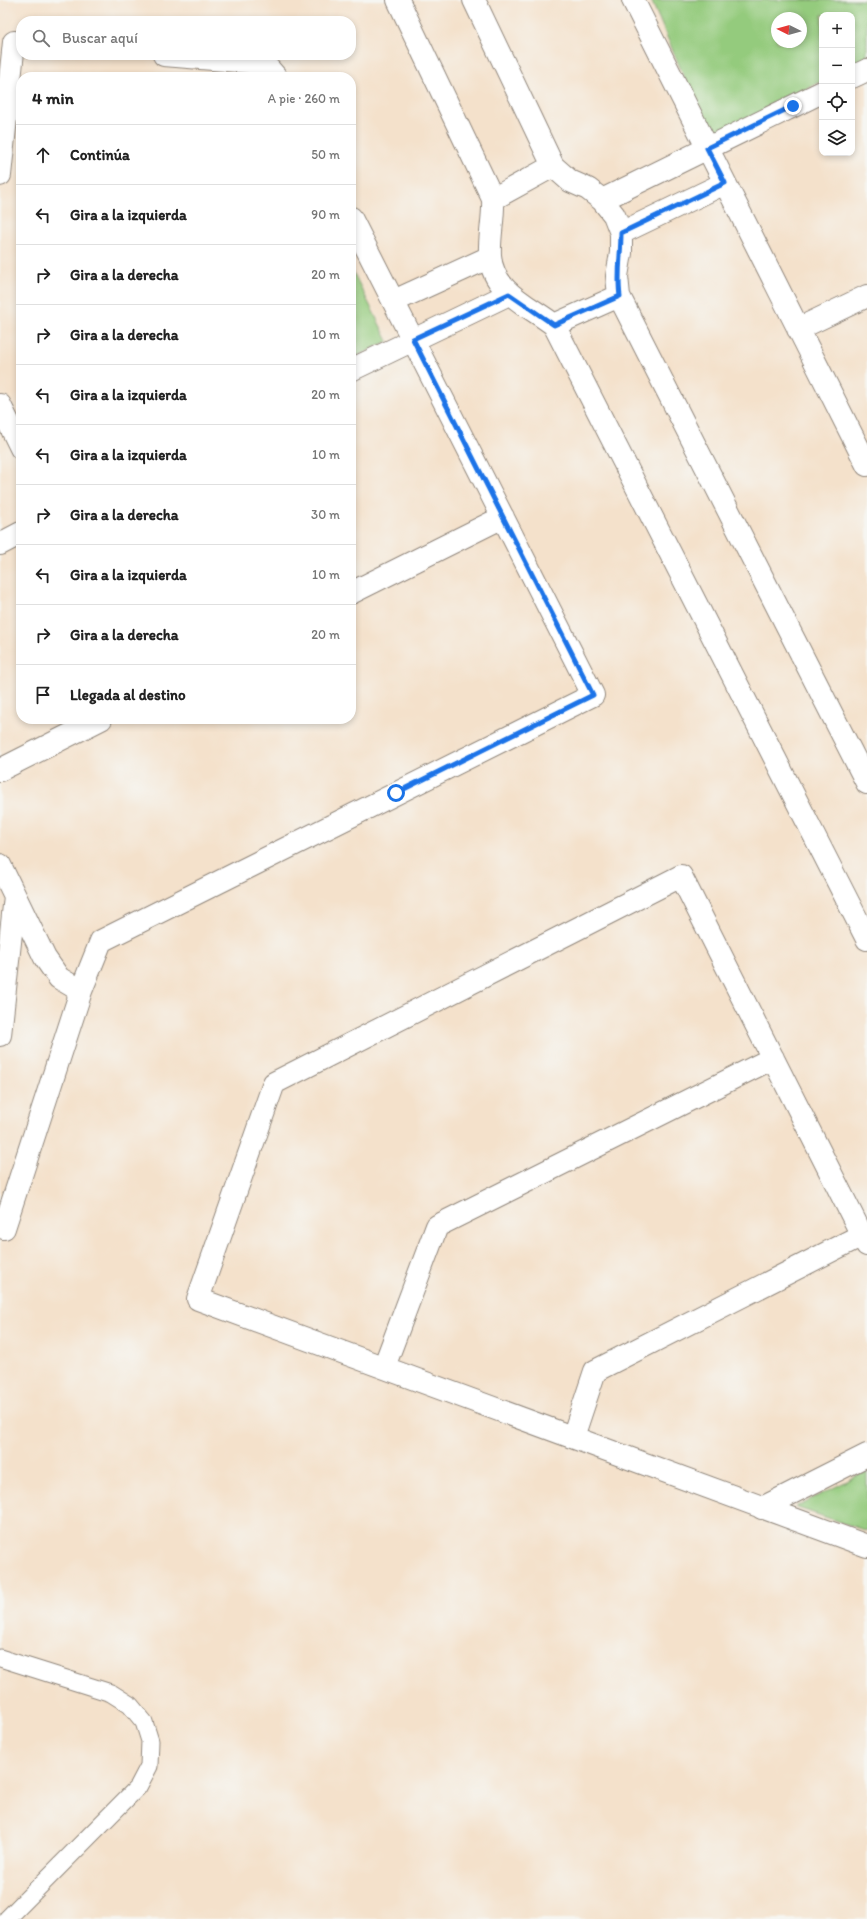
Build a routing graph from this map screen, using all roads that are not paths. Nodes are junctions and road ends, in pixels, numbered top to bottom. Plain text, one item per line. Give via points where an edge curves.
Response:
1 (398, 0) edge
2 (474, 0) edge
3 (633, 0) edge
4 (12, 41) edge
5 (183, 60) edge
6 (214, 68) edge
7 (867, 70) edge
8 (271, 72) edge
9 (855, 76) edge
10 (819, 93) edge
11 (707, 148) junction
12 (553, 166) junction
13 (0, 175) edge
14 (725, 183) junction
15 (493, 199) junction
16 (602, 200) junction
17 (356, 228) edge
18 (621, 233) junction
19 (490, 257) junction
20 (509, 294) junction
21 (620, 296) junction
22 (867, 296) edge
23 (394, 301) junction
24 (554, 325) junction
25 (798, 329) junction
26 (413, 339) junction
27 (356, 368) edge
28 (0, 405) edge
29 (16, 438) edge
30 (867, 466) edge
31 (503, 517) junction
32 (16, 536) edge
33 (0, 544) edge
34 (356, 590) edge
35 (91, 724) edge
36 (0, 770) edge
37 (867, 783) edge
38 (0, 865) edge
39 (15, 896) junction
40 (867, 939) edge
41 (81, 991) junction
42 (0, 1035) edge
43 (773, 1058) junction
44 (1, 1225) edge
45 (864, 1240) edge
46 (384, 1367) junction
47 (573, 1437) junction
48 (867, 1455) edge
49 (762, 1508) junction
50 (867, 1546) edge
51 (0, 1658) edge
52 (7, 1919) edge

1 - 15 street
2 - 12 street
3 - 11 street
4 - 13 street
5 - 6 street
6 - 8 street via 250,62
7 - 9 street
10 - 11 street
11 - 14 street
11 - 16 street
12 - 15 street
12 - 16 street via 570,181 588,189
14 - 18 street
14 - 25 street
15 - 19 street
16 - 18 street via 614,215
17 - 23 street
18 - 21 street via 617,276
19 - 20 street via 496,277
19 - 23 street
20 - 24 street
20 - 26 street
21 - 24 street
21 - 37 street
22 - 25 street
23 - 26 street
24 - 40 street
25 - 30 street
26 - 27 street
26 - 31 street
28 - 29 street
31 - 34 street
31 - 41 street via 593,695 101,941
32 - 33 street
35 - 36 street
38 - 39 street
39 - 41 street via 45,958 59,978
39 - 42 street
41 - 44 street
43 - 45 street
43 - 46 street via 437,1226
43 - 46 street via 681,876 274,1083 198,1298
45 - 47 street via 595,1371
46 - 47 street
47 - 49 street
48 - 49 street
49 - 50 street
51 - 52 lane via 111,1693 130,1705 144,1722 150,1741 149,1766 138,1787

